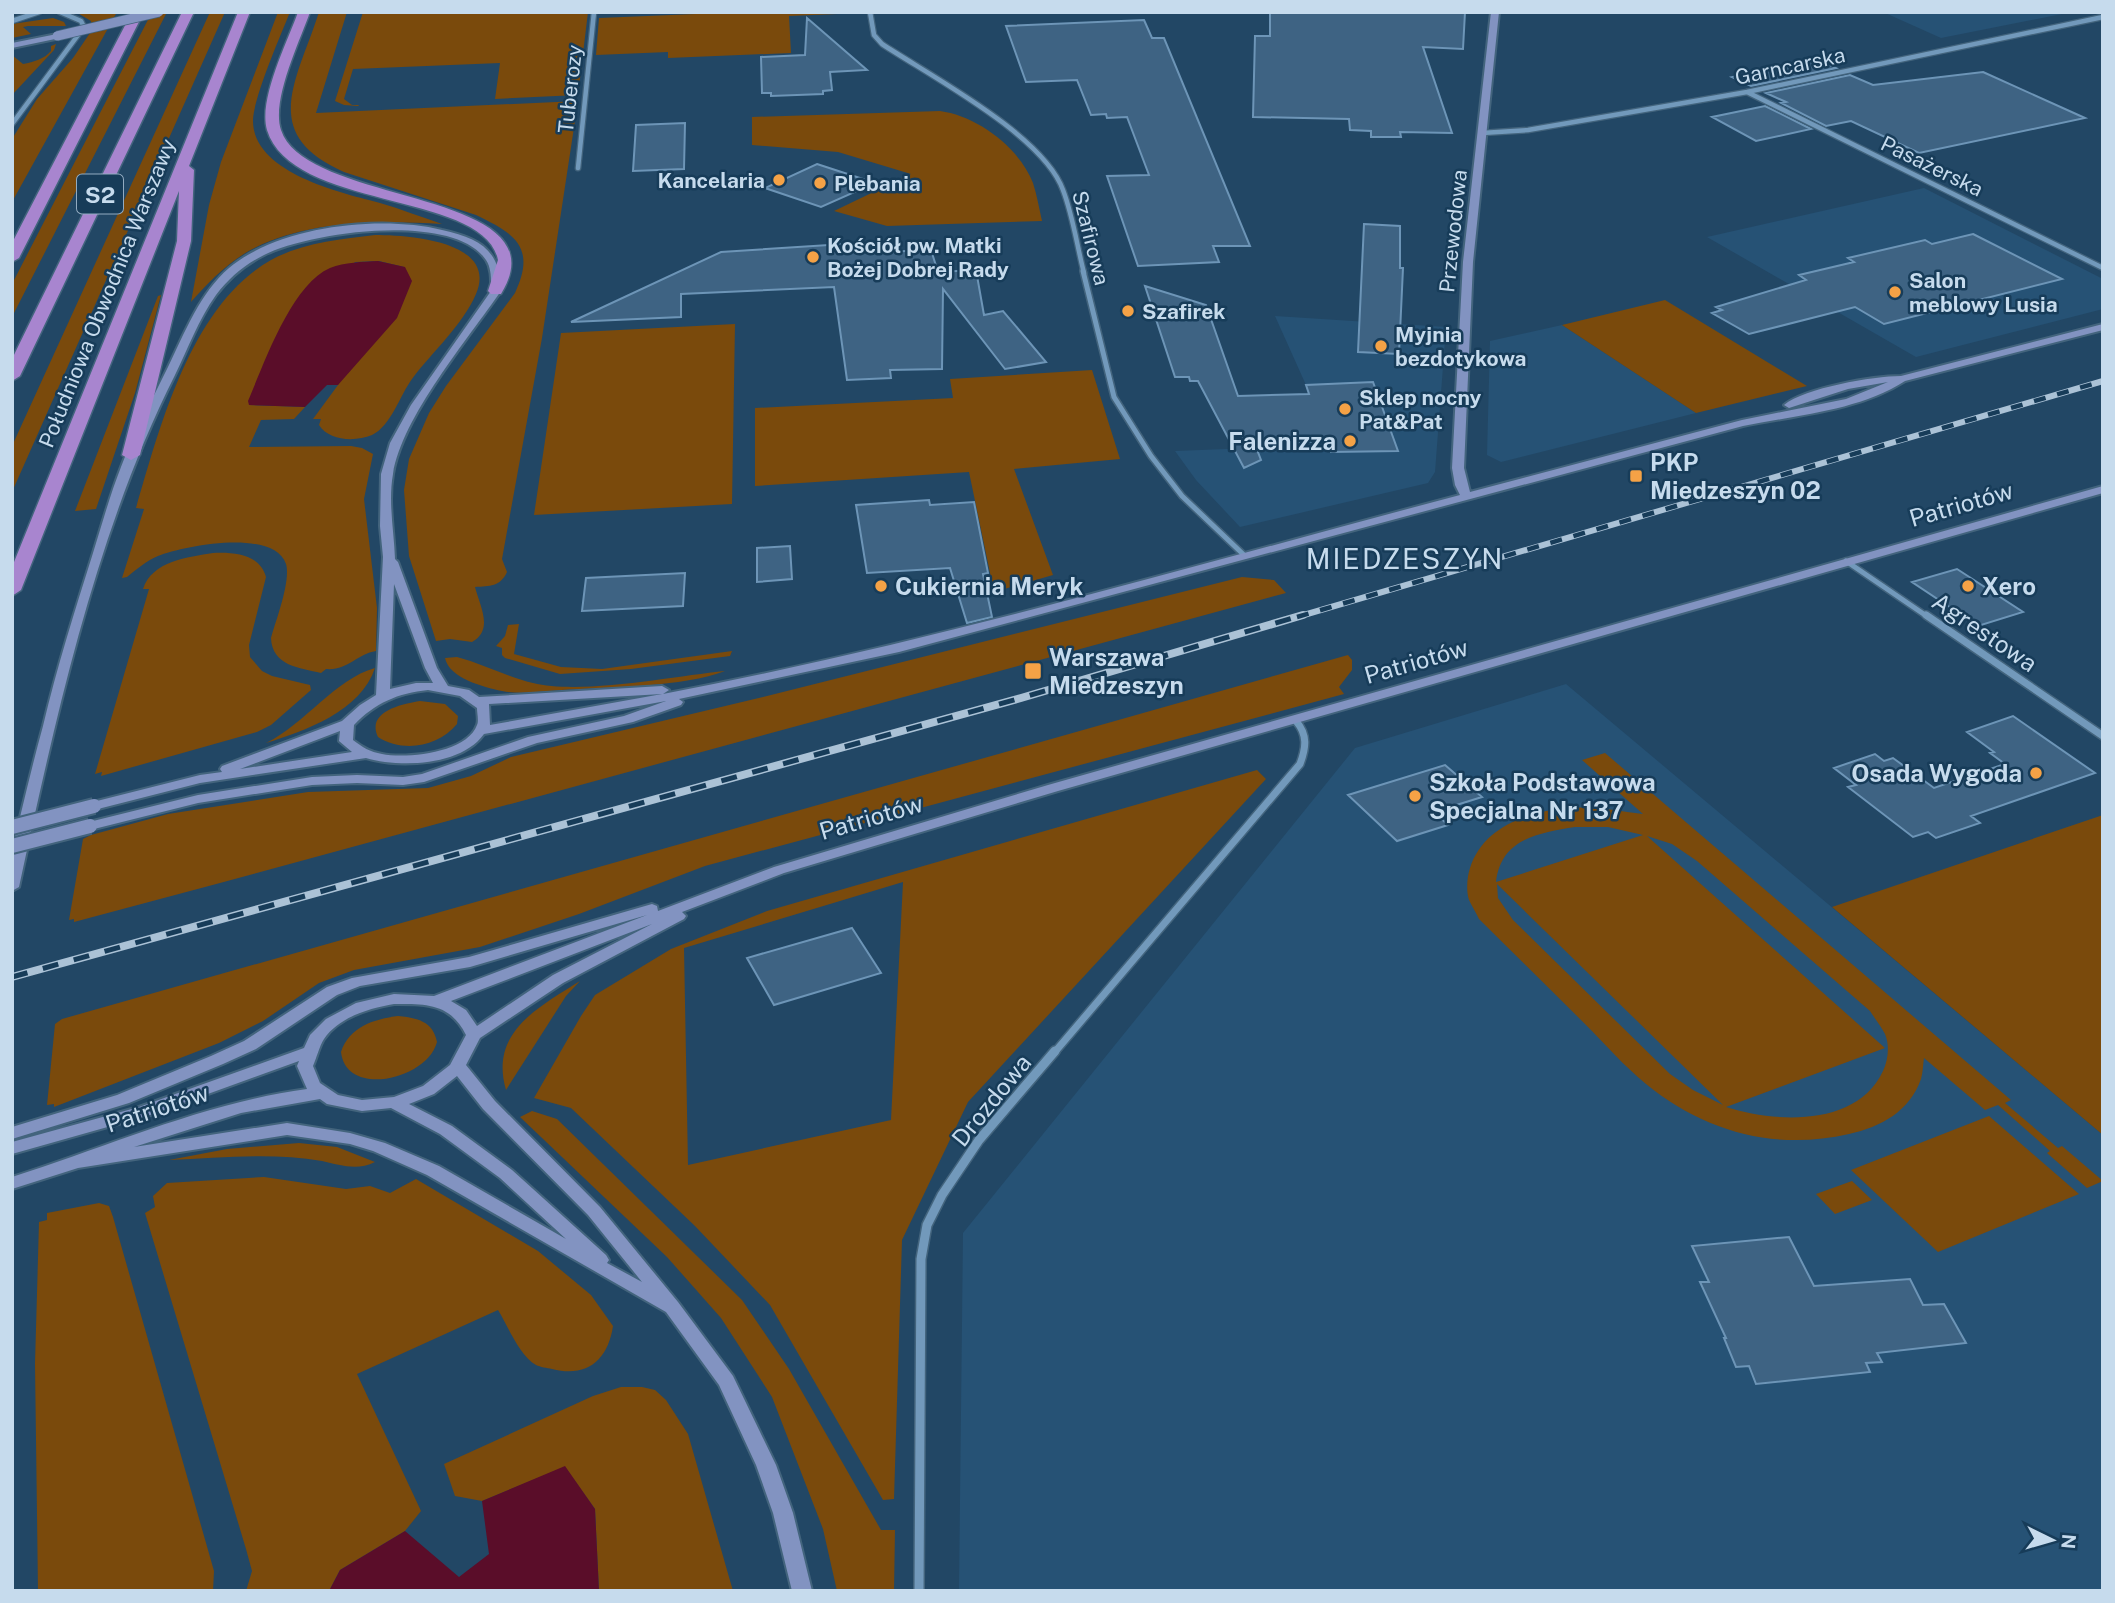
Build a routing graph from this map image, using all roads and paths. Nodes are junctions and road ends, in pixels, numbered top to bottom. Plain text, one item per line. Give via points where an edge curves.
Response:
1 (38, 12) edge
2 (60, 12) edge
3 (138, 12) edge
4 (159, 12) edge
5 (188, 12) edge
6 (244, 12) edge
7 (304, 12) edge
8 (594, 12) edge
9 (870, 12) edge
10 (1495, 12) edge
11 (2103, 17) edge
12 (12, 20) edge
13 (12, 46) edge
14 (1747, 92) junction
15 (12, 124) edge
16 (1482, 134) junction
17 (188, 154) junction
18 (578, 168) dead end
19 (27, 228) junction
20 (12, 245) edge
21 (12, 258) edge
22 (2103, 268) edge
23 (496, 291) junction
24 (2103, 327) edge
25 (12, 376) edge
26 (131, 455) junction
27 (2103, 489) edge
28 (1466, 495) junction
29 (1245, 556) junction
30 (389, 557) junction
31 (1846, 561) junction
32 (12, 590) edge
33 (727, 684) junction
34 (442, 687) junction
35 (383, 695) junction
36 (479, 701) junction
37 (1296, 721) junction
38 (347, 724) junction
39 (480, 731) junction
40 (2103, 736) edge
41 (362, 755) junction
42 (200, 779) junction
43 (12, 827) edge
44 (12, 846) edge
45 (744, 881) junction
46 (12, 887) edge
47 (437, 1001) junction
48 (474, 1034) junction
49 (306, 1053) junction
50 (459, 1067) junction
51 (321, 1093) junction
52 (394, 1103) junction
53 (50, 1129) junction
54 (12, 1133) edge
55 (12, 1148) edge
56 (79, 1162) junction
57 (12, 1183) edge
58 (620, 1278) junction
59 (672, 1307) junction
60 (802, 1591) edge
61 (919, 1591) edge

1 - 12 street
2 - 15 street via 83,27
3 - 19 highway
4 - 13 main road, bridge
5 - 25 highway, Południowa Obwodnica Warszawy / S2
6 - 17 highway, Południowa Obwodnica Warszawy
7 - 23 highway via 273,112 274,132 283,147 325,175 455,214 480,226 497,240 505,256
8 - 18 street, Tuberozy
9 - 29 street, Szafirowa via 874,35 882,44 1017,132 1038,151 1063,188 1114,397 1182,496
10 - 16 main road, Przewodowa
11 - 14 street, Garncarska
14 - 16 street, Garncarska
14 - 22 street, Pasażerska
16 - 28 main road, Przewodowa via 1458,424 1458,468
17 - 26 highway via 184,241
17 - 32 highway, Południowa Obwodnica Warszawy
19 - 20 highway
19 - 21 highway
23 - 26 main road via 491,257 457,236 430,230 359,228 268,249 241,263 212,295
23 - 30 main road via 416,405 396,443 387,474
24 - 28 main road via 1901,379 1892,387 1858,398 1742,422
26 - 46 main road via 79,612
27 - 31 main road, Patriotów
28 - 29 main road
29 - 33 main road via 894,649
30 - 34 main road
30 - 35 main road
31 - 37 main road, Patriotów
31 - 40 street, Agrestowa
33 - 36 main road
33 - 39 main road
33 - 44 main road, bridge via 628,719 533,740 424,778 312,781 198,799
34 - 35 main road
34 - 36 main road
35 - 38 main road via 365,705
36 - 39 main road via 486,714
37 - 45 main road, Patriotów
37 - 61 street, Drozdowa via 1306,737 1300,764 979,1140 927,1225 921,1259
38 - 41 main road via 346,741
38 - 42 main road
39 - 41 main road via 467,743 434,757 400,760
41 - 42 main road
42 - 43 main road, bridge
45 - 47 main road, Patriotów
45 - 48 main road, Patriotów via 558,979
45 - 53 main road via 470,962 357,982 332,991 239,1050
47 - 48 main road via 464,1015
47 - 49 main road via 394,999 356,1008 328,1027
48 - 50 main road
49 - 51 main road via 307,1079
49 - 53 main road, Patriotów via 144,1111
50 - 52 main road via 428,1091
50 - 59 main road via 489,1105 594,1211
51 - 52 main road via 351,1105
51 - 56 main road, Patriotów via 236,1108
52 - 58 main road via 446,1130 506,1174
53 - 54 main road
53 - 55 main road, Patriotów
56 - 57 main road, Patriotów
56 - 58 main road via 287,1129 321,1131 361,1140 422,1163
58 - 59 main road
59 - 60 main road via 726,1381 766,1465

